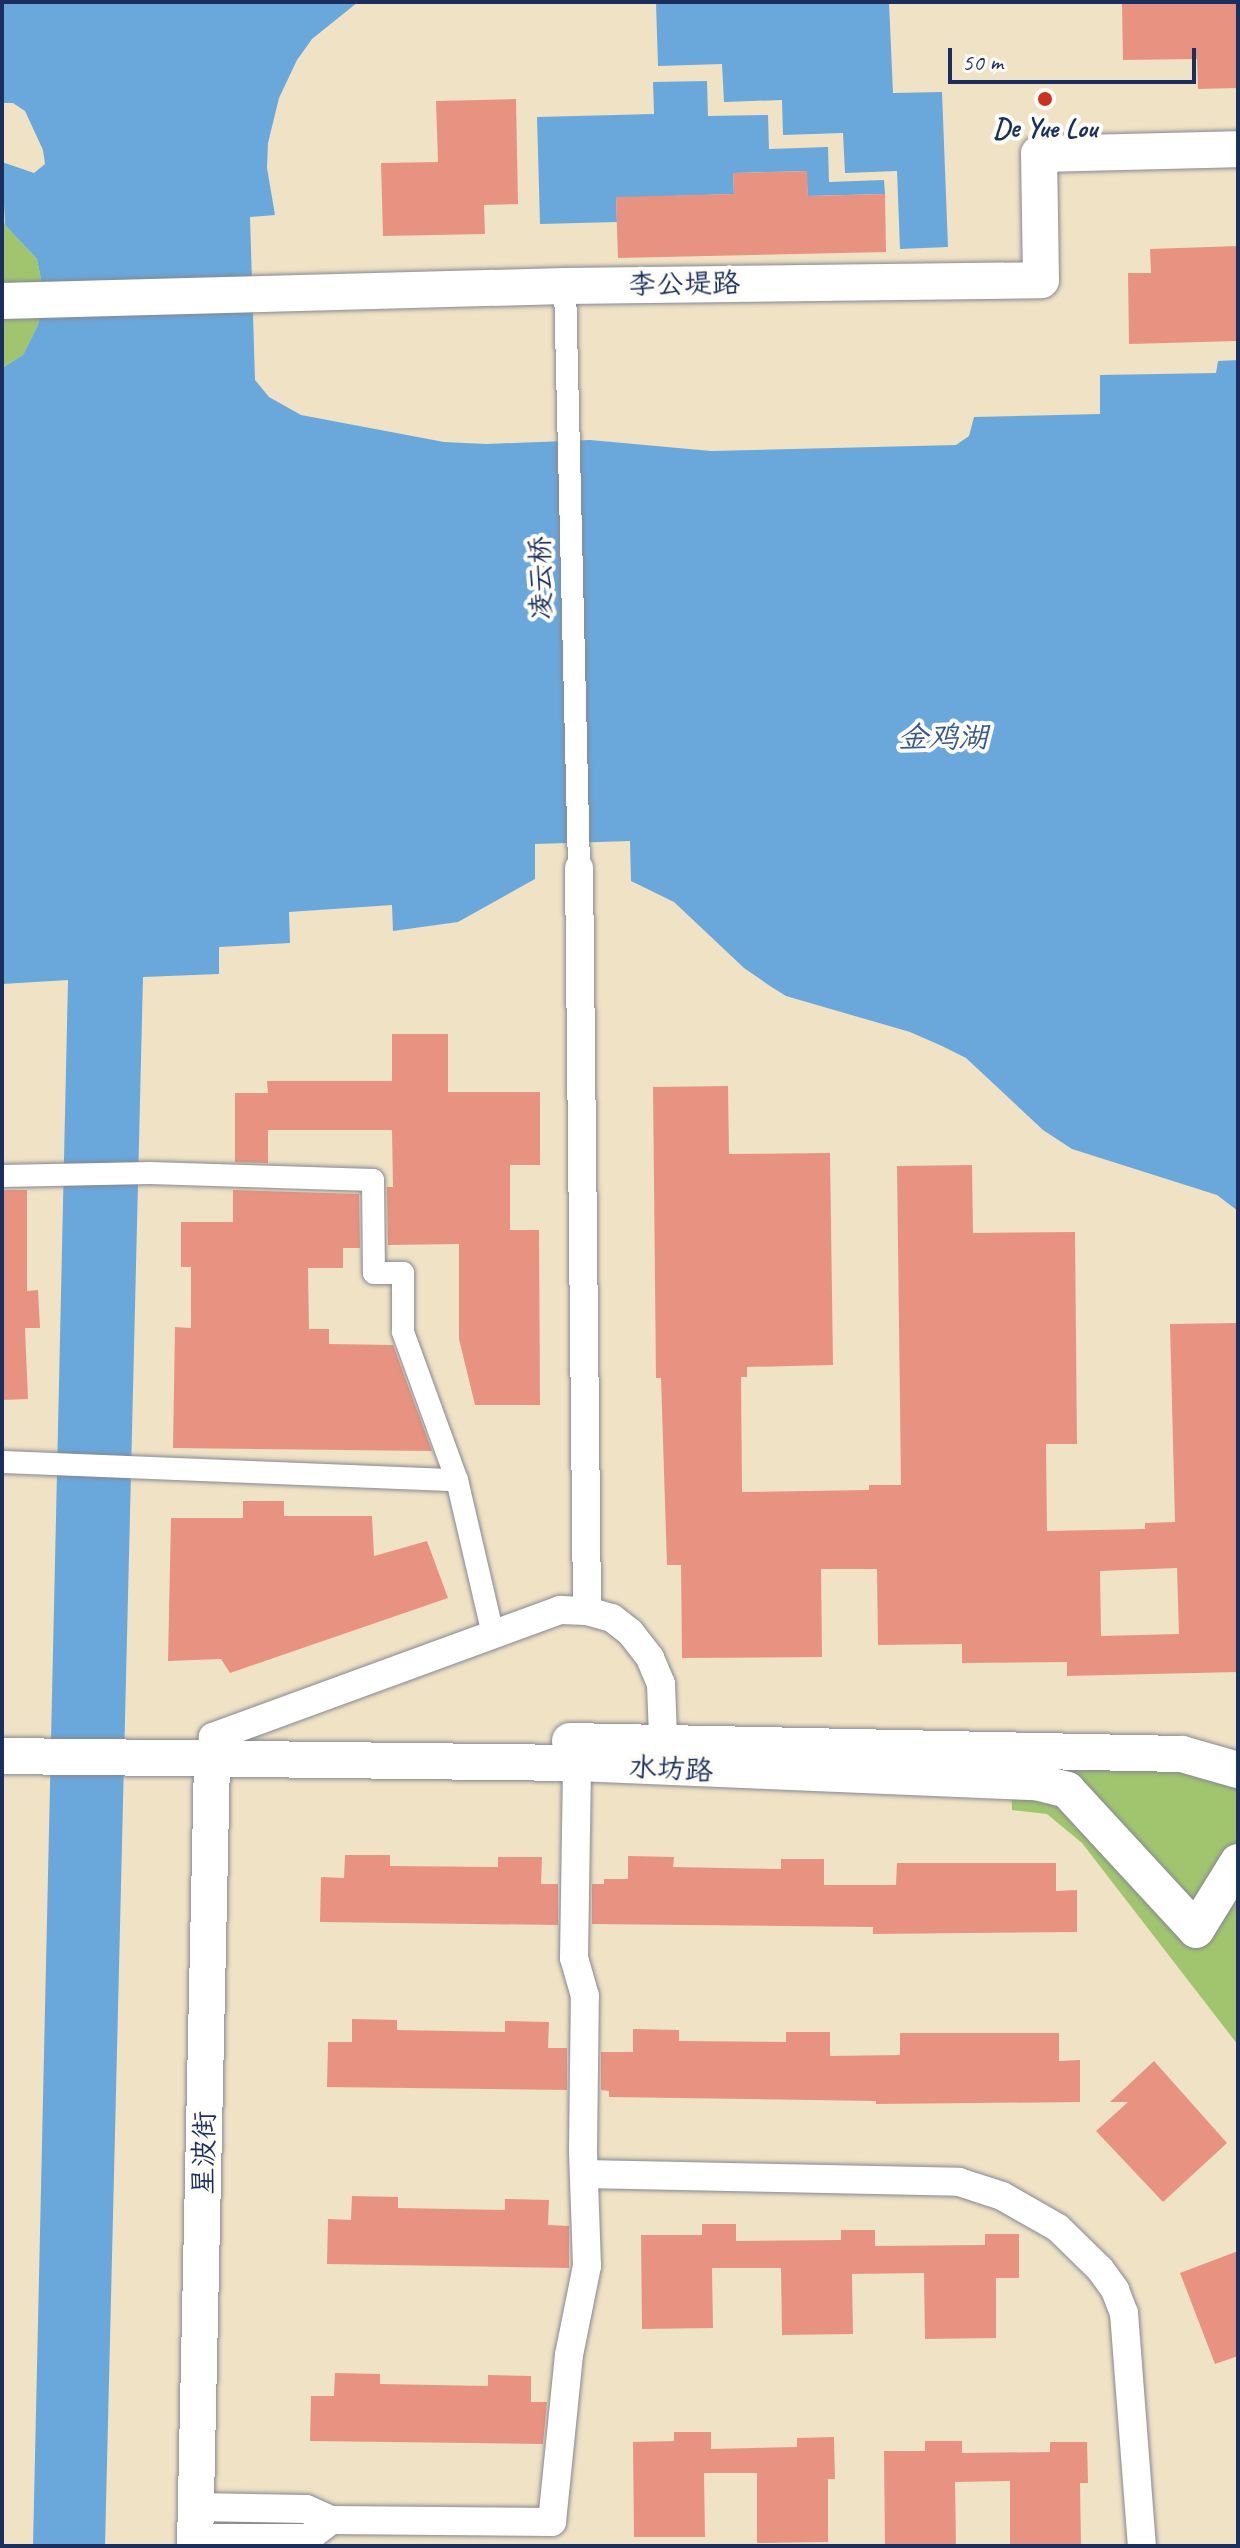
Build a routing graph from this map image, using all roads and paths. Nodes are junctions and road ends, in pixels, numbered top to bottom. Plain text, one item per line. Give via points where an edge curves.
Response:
1 (1238, 149) edge
2 (565, 286) junction
3 (2, 301) edge
4 (579, 868) joint
5 (2, 1176) edge
6 (2, 1462) edge
7 (457, 1480) junction
8 (587, 1611) junction
9 (493, 1635) junction
10 (14, 1745) edge
11 (213, 1749) junction
12 (664, 1756) junction
13 (577, 1763) junction
14 (1238, 1770) edge
15 (1238, 1862) edge
16 (584, 2174) junction
17 (196, 2530) edge
18 (553, 2534) edge
19 (1142, 2546) edge

1 - 2 street, 李公堤路 via 1039,154 1041,280
2 - 3 street, 李公堤路
2 - 4 street, 凌云桥
4 - 8 street
5 - 7 street via 150,1173 373,1180 374,1273 403,1273 403,1332
6 - 7 street
7 - 9 street
8 - 9 street via 560,1610
8 - 12 street via 612,1618 650,1658 661,1684
9 - 11 street
10 - 11 street, 水坊路
11 - 12 street, 水坊路
11 - 13 street, 水坊路
11 - 17 street, 星波街
12 - 13 street, 水坊路
12 - 14 street, 水坊路 via 1182,1754
12 - 15 street, 水坊路 via 1056,1786 1067,1790 1196,1930
13 - 16 street via 574,1958 585,1996
16 - 18 street via 587,2266 569,2355
16 - 19 street via 959,2182 1002,2196 1058,2228 1100,2269 1124,2313
17 - 18 street via 308,2538 331,2520

